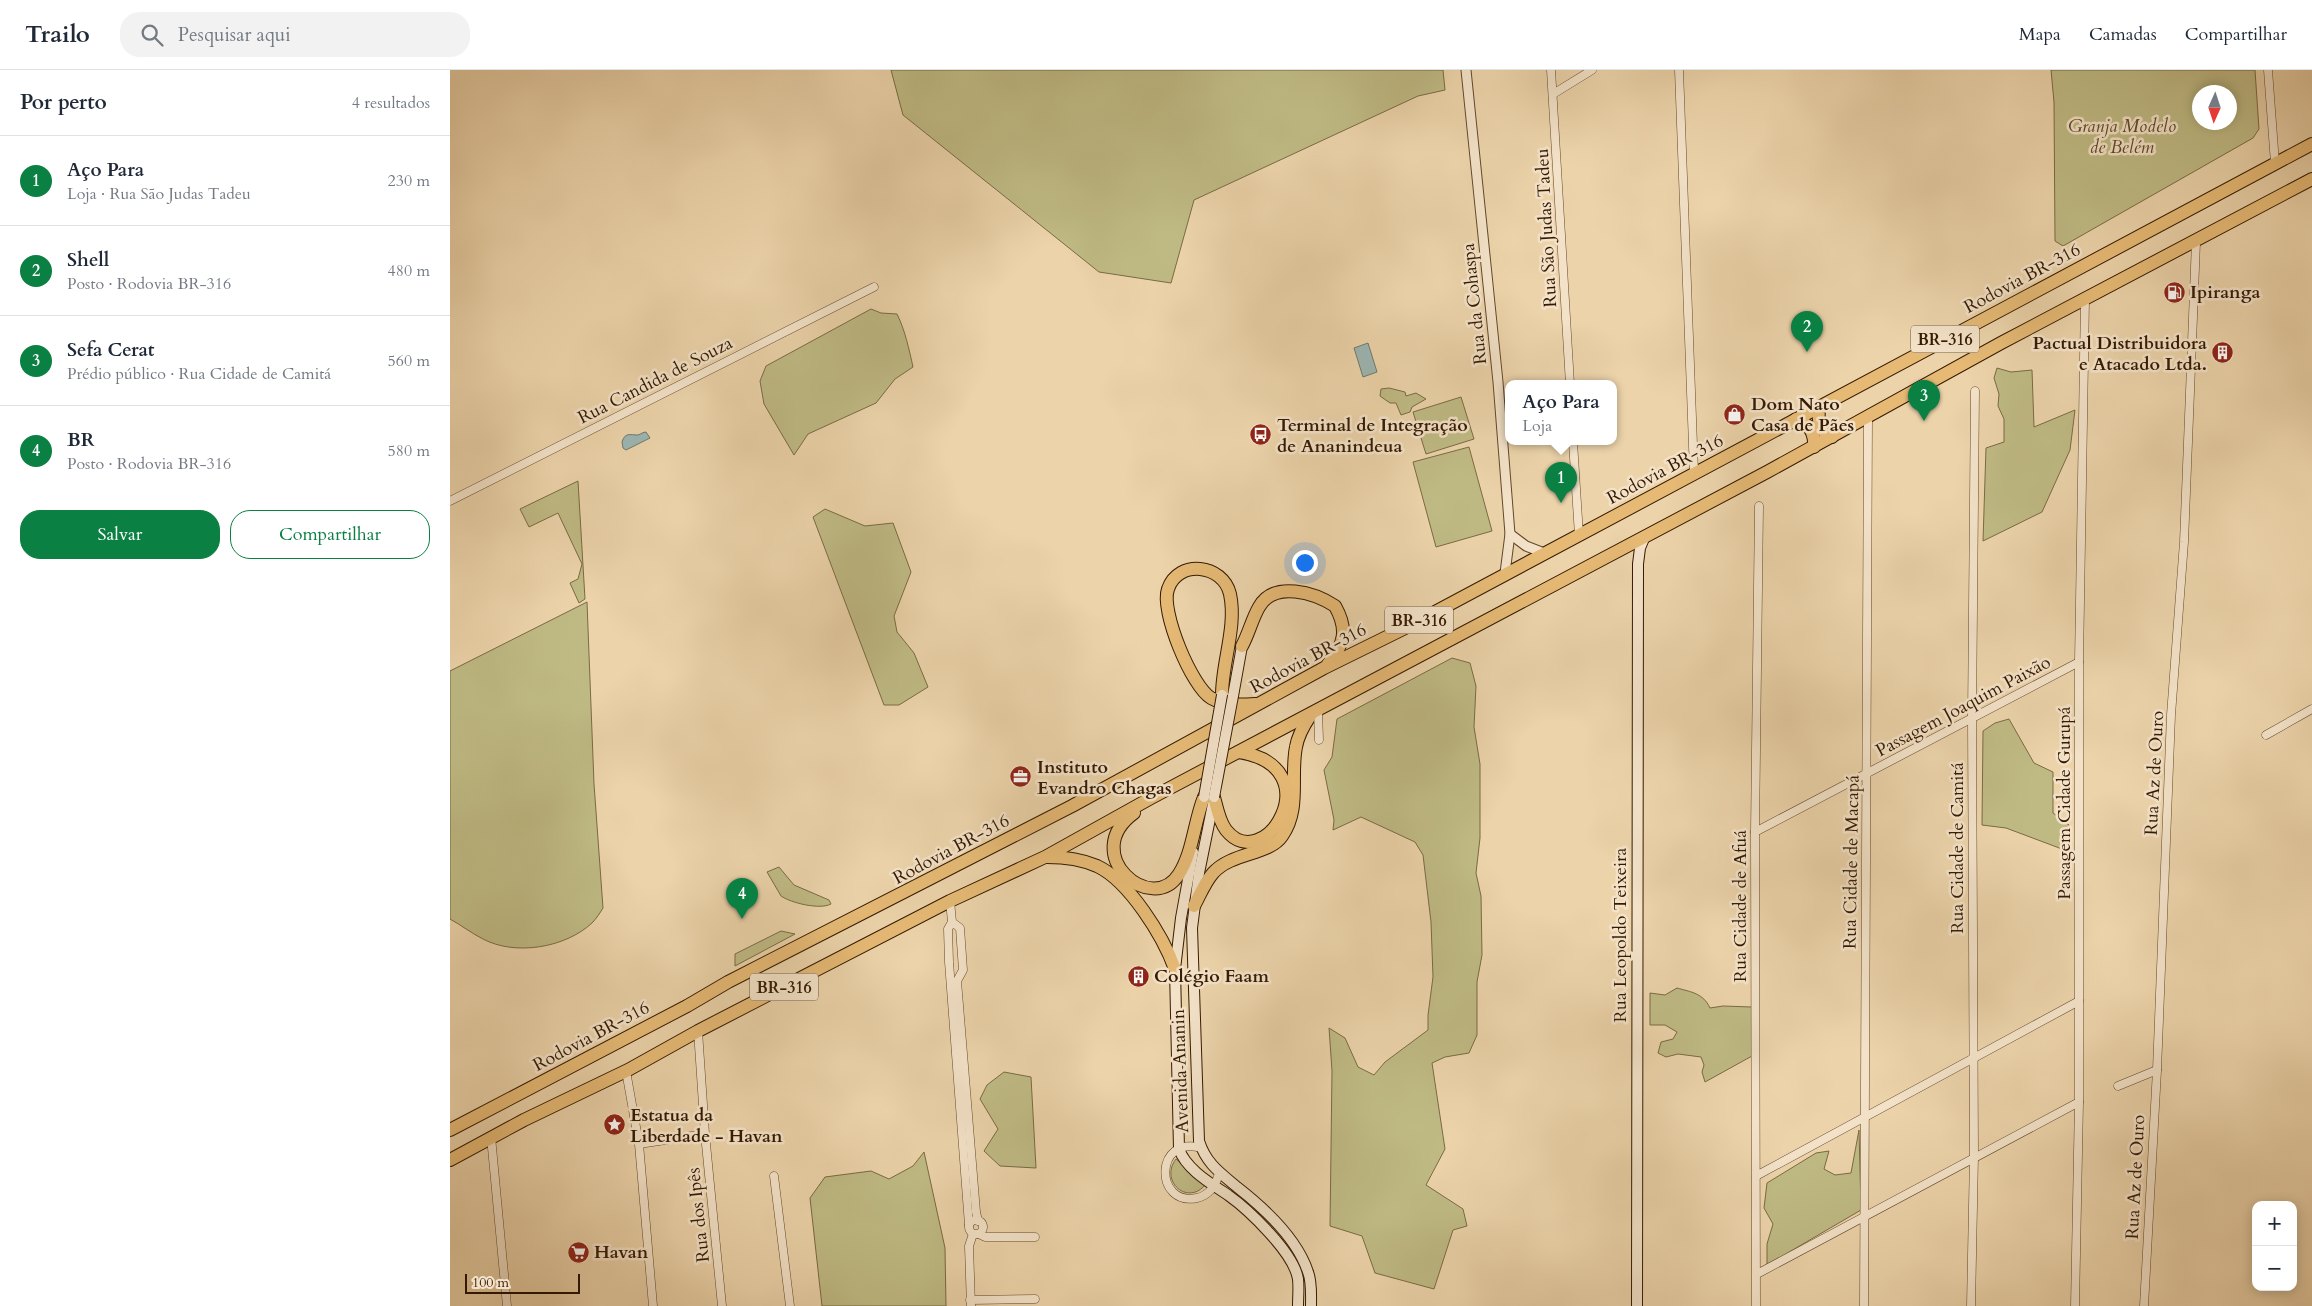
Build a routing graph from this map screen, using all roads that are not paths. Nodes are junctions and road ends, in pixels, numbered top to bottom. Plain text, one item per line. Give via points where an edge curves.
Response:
1 (1466, 70) edge
2 (1551, 70) edge
3 (1592, 70) edge
4 (1680, 70) edge
5 (2268, 70) edge
6 (1553, 94) junction
7 (2312, 144) edge
8 (2274, 163) junction
9 (2312, 179) edge
10 (2196, 242) junction
11 (874, 287) dead end
12 (2085, 299) junction
13 (1570, 380) edge
14 (1976, 390) dead end
15 (1820, 407) junction
16 (1868, 417) junction
17 (1796, 419) junction
18 (1832, 437) junction
19 (1573, 445) edge
20 (1814, 447) junction
21 (1694, 472) junction
22 (450, 501) edge
23 (1759, 506) dead end
24 (1510, 534) junction
25 (1579, 535) junction
26 (1645, 536) junction
27 (1620, 550) junction
28 (1544, 553) junction
29 (1638, 564) junction
30 (1505, 573) junction
31 (1242, 646) joint
32 (2079, 662) junction
33 (1324, 668) junction
34 (1227, 696) junction
35 (1258, 703) junction
36 (2312, 709) edge
37 (1314, 713) junction
38 (1972, 717) junction
39 (2266, 735) dead end
40 (1320, 740) dead end
41 (1239, 752) junction
42 (1867, 772) junction
43 (1209, 797) junction
44 (1151, 798) junction
45 (1755, 832) junction
46 (1045, 857) junction
47 (950, 901) junction
48 (1194, 906) junction
49 (952, 922) junction
50 (949, 944) junction
51 (961, 944) junction
52 (1175, 969) junction
53 (954, 981) junction
54 (2079, 1001) junction
55 (698, 1031) junction
56 (1973, 1060) junction
57 (2157, 1070) junction
58 (626, 1071) junction
59 (2118, 1086) dead end
60 (2079, 1102) junction
61 (1863, 1117) junction
62 (450, 1130) edge
63 (704, 1134) junction
64 (491, 1137) junction
65 (638, 1144) junction
66 (1178, 1148) junction
67 (1202, 1148) junction
68 (1974, 1156) junction
69 (450, 1160) edge
70 (1219, 1173) junction
71 (774, 1176) dead end
72 (1756, 1176) junction
73 (1214, 1186) junction
74 (1865, 1215) junction
75 (978, 1221) junction
76 (969, 1225) junction
77 (976, 1234) junction
78 (1035, 1237) dead end
79 (1757, 1274) junction
80 (1035, 1299) dead end
81 (971, 1303) edge
82 (507, 1306) edge
83 (653, 1306) edge
84 (722, 1306) edge
85 (790, 1306) edge
86 (1298, 1306) edge
87 (1311, 1306) edge
88 (1637, 1306) edge
89 (1756, 1306) edge
90 (1864, 1306) edge
91 (1971, 1306) edge
92 (2075, 1306) edge
93 (2144, 1306) edge

1 - 24 street, Rua da Cohaspa
2 - 6 street, Rua São Judas Tadeu
3 - 6 street
4 - 21 street
5 - 8 street
6 - 13 street, Rua São Judas Tadeu
7 - 8 highway, Rodovia BR-316 / BR-316
8 - 15 highway, Rodovia BR-316 / BR-316
9 - 10 highway, BR-316
10 - 12 highway, BR-316
10 - 57 street, Rua Az de Ouro via 2184,542 2171,715
11 - 22 street, Rua Candida de Souza
12 - 16 highway, BR-316
12 - 32 street, Passagem Cidade Gurupá
14 - 38 street, Rua Cidade de Camitá
15 - 17 highway, Rodovia BR-316 / BR-316
15 - 18 highway via 1820,427
16 - 18 highway, BR-316
16 - 42 street, Rua Cidade de Macapá
17 - 20 highway via 1810,428 1815,439
17 - 21 highway, Rodovia BR-316 / BR-316
18 - 20 highway, BR-316
19 - 25 street
20 - 26 highway, BR-316
21 - 25 highway, Rodovia BR-316 / BR-316
23 - 45 street, Rua Cidade de Afuá
24 - 28 street via 1526,546
24 - 30 street, Rua da Cohaspa
25 - 28 highway, Rodovia BR-316 / BR-316
26 - 27 highway, BR-316
26 - 29 main road, Rua Leopoldo Teixeira
27 - 29 main road via 1632,556
27 - 37 highway, BR-316
28 - 30 highway, Rodovia BR-316 / BR-316
29 - 88 main road, Rua Leopoldo Teixeira
30 - 33 highway, Rodovia BR-316 / BR-316
31 - 33 highway via 1259,606 1266,598 1281,592 1312,594 1336,606 1345,629 1343,641
31 - 34 main road, Avenida Ananin
32 - 38 street, Passagem Joaquim Paixão
32 - 54 street, Passagem Cidade Gurupá
33 - 35 highway, Rodovia BR-316 / BR-316
34 - 35 highway via 1222,676 1232,621 1230,595 1214,572 1190,569 1171,582 1165,602 1172,630 1200,688 1211,698 1226,703
34 - 43 main road, Avenida Ananin, bridge
35 - 62 highway, Rodovia BR-316 / BR-316 via 1113,785 728,982
36 - 39 street
37 - 40 street
37 - 41 highway, BR-316
37 - 48 highway via 1297,740 1294,802 1281,838 1272,845 1225,863 1213,873
38 - 42 street, Passagem Joaquim Paixão
38 - 56 street, Rua Cidade de Camitá
41 - 43 highway via 1268,761 1282,777 1285,803 1276,828 1263,838 1238,839 1226,829
41 - 44 highway, BR-316
42 - 45 street, Passagem Joaquim Paixão
42 - 61 street, Rua Cidade de Macapá
43 - 44 highway via 1197,816 1190,848 1178,876 1165,886 1155,888 1140,886 1126,876 1115,861 1113,851 1116,832 1126,818
43 - 48 main road, Avenida Ananin
43 - 52 main road, Avenida Ananin via 1181,918
44 - 46 highway, BR-316
45 - 72 street, Rua Cidade de Afuá
46 - 47 highway, BR-316
46 - 52 highway via 1086,862 1113,876 1152,922
47 - 49 street
47 - 55 highway, BR-316
48 - 67 main road, Avenida Ananin via 1194,1035
49 - 50 street via 948,929
49 - 51 street via 960,928
50 - 51 street
50 - 53 street
51 - 53 street via 963,970
52 - 66 main road, Avenida Ananin
53 - 75 street
53 - 76 street
54 - 56 street
54 - 60 street, Passagem Cidade Gurupá
55 - 58 highway, BR-316
55 - 63 street, Rua dos Ipês
56 - 61 street
56 - 68 street, Rua Cidade de Camitá
57 - 59 street
57 - 93 street, Rua Az de Ouro
58 - 64 highway, BR-316
58 - 65 street
60 - 68 street
60 - 92 street, Passagem Cidade Gurupá
61 - 72 street
61 - 74 street, Rua Cidade de Macapá
63 - 65 street
63 - 84 street, Rua dos Ipês
64 - 69 highway, BR-316
64 - 82 street
65 - 83 street
66 - 67 street
66 - 73 main road, Avenida Ananin via 1187,1163
66 - 73 street via 1168,1159 1164,1174 1175,1193 1193,1199 1202,1197
67 - 70 main road, Avenida Ananin
68 - 74 street
68 - 91 street, Rua Cidade de Camitá
70 - 73 street
70 - 87 main road, Avenida Ananin via 1258,1205 1299,1254 1310,1279
71 - 85 street
72 - 79 street, Rua Cidade de Afuá
73 - 86 main road, Avenida Ananin via 1236,1201 1288,1259 1298,1278
74 - 79 street
74 - 90 street, Rua Cidade de Macapá
75 - 76 street
75 - 77 street via 983,1227
76 - 77 street via 969,1230
77 - 78 street via 985,1237
77 - 81 street via 969,1246
79 - 89 street, Rua Cidade de Afuá
80 - 81 street

